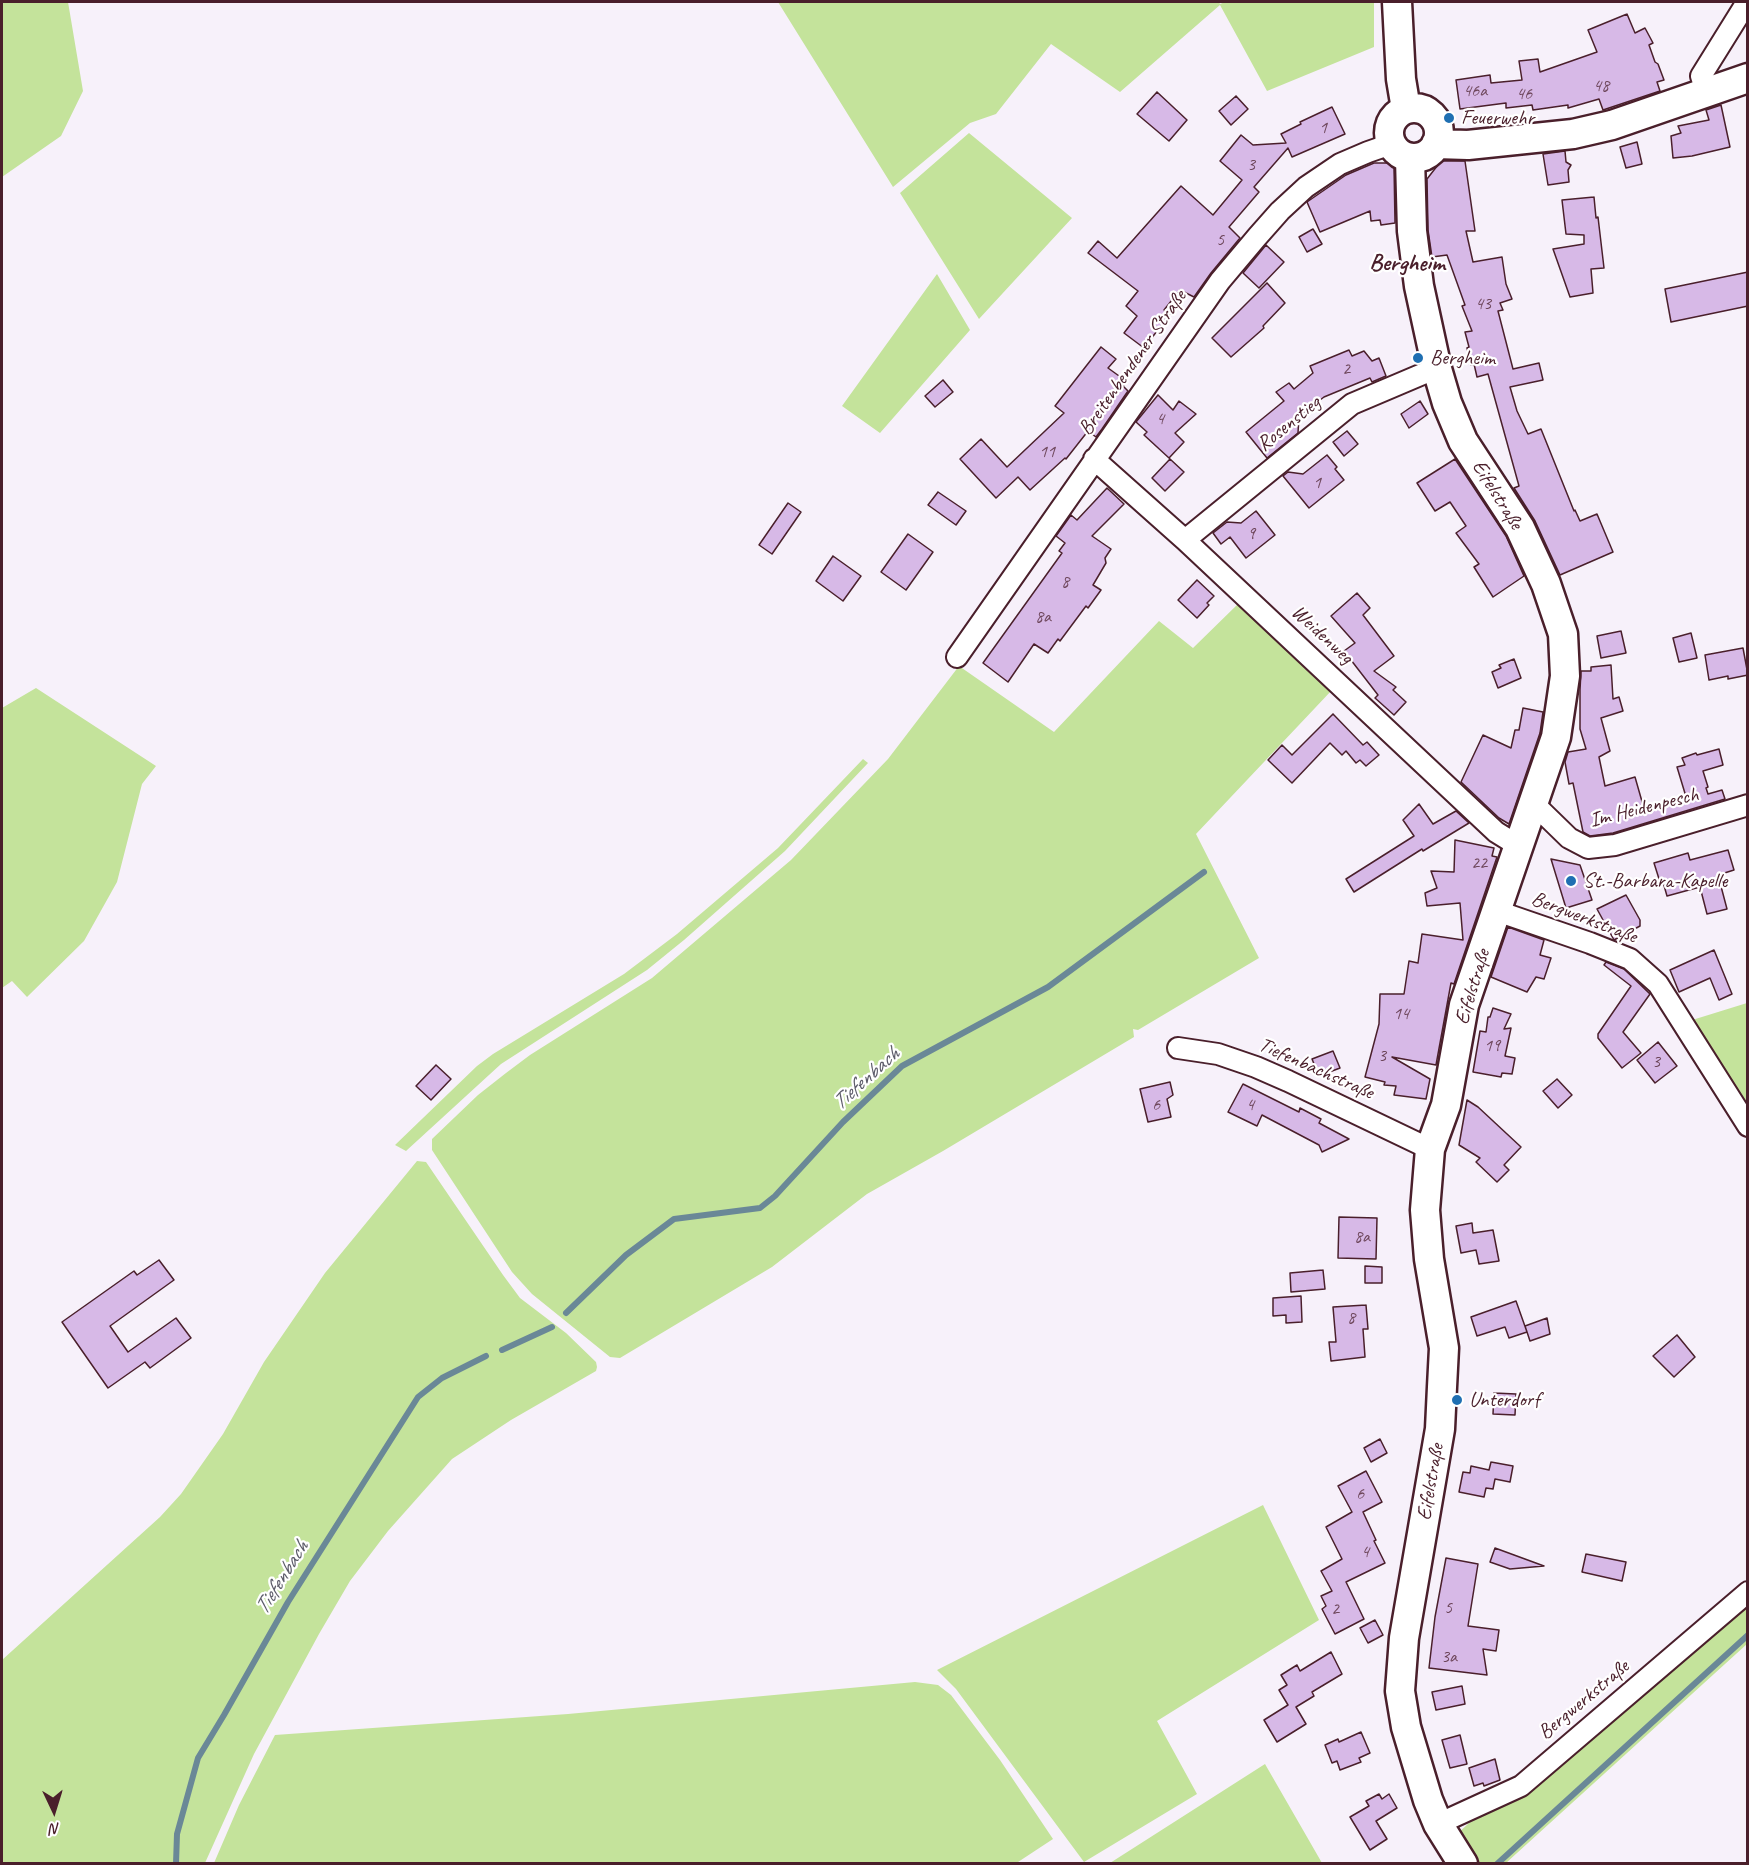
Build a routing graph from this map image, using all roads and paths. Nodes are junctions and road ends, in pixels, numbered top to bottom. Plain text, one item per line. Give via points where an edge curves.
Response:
1 (1397, 2) edge
2 (1747, 2) edge
3 (1748, 78) edge
4 (1706, 92) junction
5 (1406, 110) junction
6 (1436, 144) junction
7 (1404, 160) junction
8 (1437, 369) junction
9 (1094, 459) junction
10 (1185, 540) junction
11 (957, 657) dead end
12 (1532, 802) junction
13 (1748, 805) edge
14 (1517, 845) junction
15 (1497, 911) junction
16 (1178, 1048) dead end
17 (1748, 1126) edge
18 (1430, 1149) junction
19 (1748, 1592) edge
20 (1438, 1824) junction
21 (1442, 1863) edge
22 (1463, 1863) edge

1 - 5 street
2 - 4 street via 1701,76
3 - 4 street
4 - 6 street via 1574,134 1468,146
5 - 6 street via 1414,108 1430,114 1438,127
5 - 7 street via 1391,123 1389,137
6 - 7 street via 1425,155
7 - 8 street, Eifelstraße via 1419,286
7 - 9 street, Breitenbendener Straße via 1368,152 1340,164 1280,211 1220,281
8 - 10 street, Rosenstieg via 1352,404
8 - 12 street, Eifelstraße via 1463,441 1520,528 1546,584 1563,634 1565,676 1556,737
9 - 10 street, Weidenweg
9 - 11 street, Breitenbendener Straße
10 - 14 street, Weidenweg via 1496,832
12 - 13 street, Im Heidenpesch via 1569,838 1588,848 1615,845
12 - 14 street, Eifelstraße
14 - 15 street, Eifelstraße
15 - 17 street, Bergwerkstraße via 1630,959 1658,984
15 - 18 street, Eifelstraße via 1464,1005 1446,1105
16 - 18 street, Tiefenbachstraße via 1218,1054 1256,1067
18 - 20 street, Eifelstraße via 1425,1210 1444,1348 1440,1429 1404,1638 1400,1691 1406,1727
19 - 20 street, Bergwerkstraße via 1521,1786
20 - 21 street
20 - 22 street

